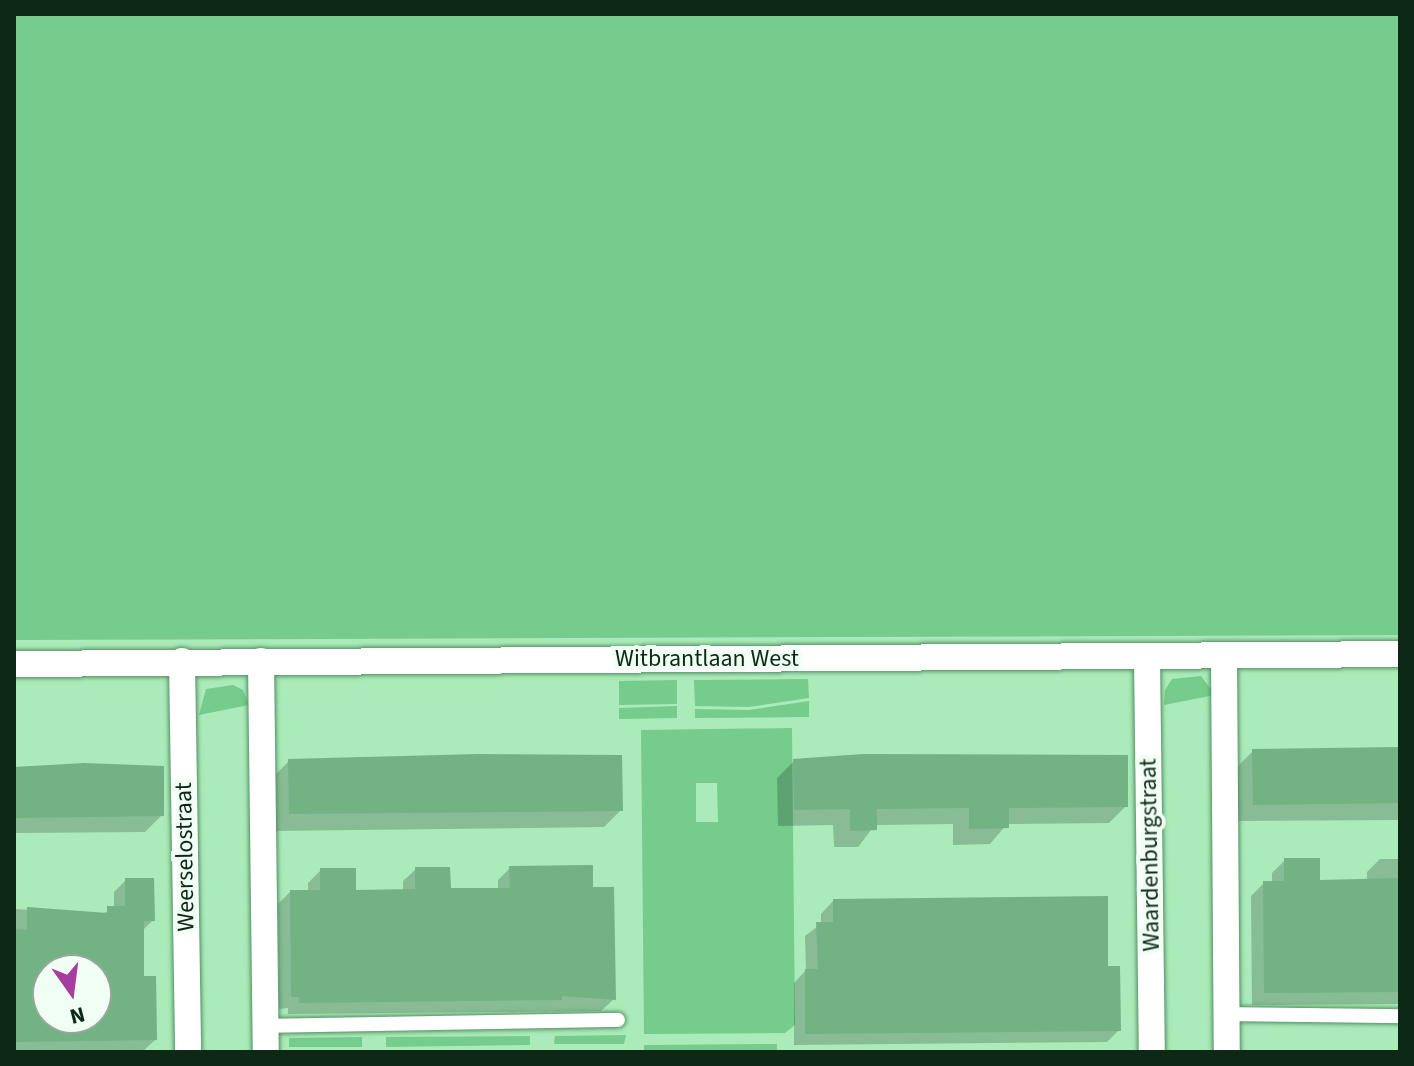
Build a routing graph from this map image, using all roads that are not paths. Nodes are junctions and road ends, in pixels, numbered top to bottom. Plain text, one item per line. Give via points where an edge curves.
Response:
1 (1400, 654) edge
2 (1224, 656) junction
3 (1147, 657) junction
4 (182, 661) junction
5 (261, 661) junction
6 (14, 664) edge
7 (1227, 1014) junction
8 (1400, 1016) edge
9 (618, 1020) dead end
10 (266, 1039) edge
11 (188, 1052) edge
12 (1152, 1052) edge
13 (1227, 1052) edge

1 - 2 street, Witbrantlaan West
2 - 3 street, Witbrantlaan West
2 - 7 street
3 - 5 street, Witbrantlaan West
3 - 12 street, Waardenburgstraat
4 - 5 street, Witbrantlaan West
4 - 6 street, Witbrantlaan West
4 - 11 street, Weerselostraat
5 - 10 street
7 - 8 lane
7 - 13 street
9 - 10 lane

